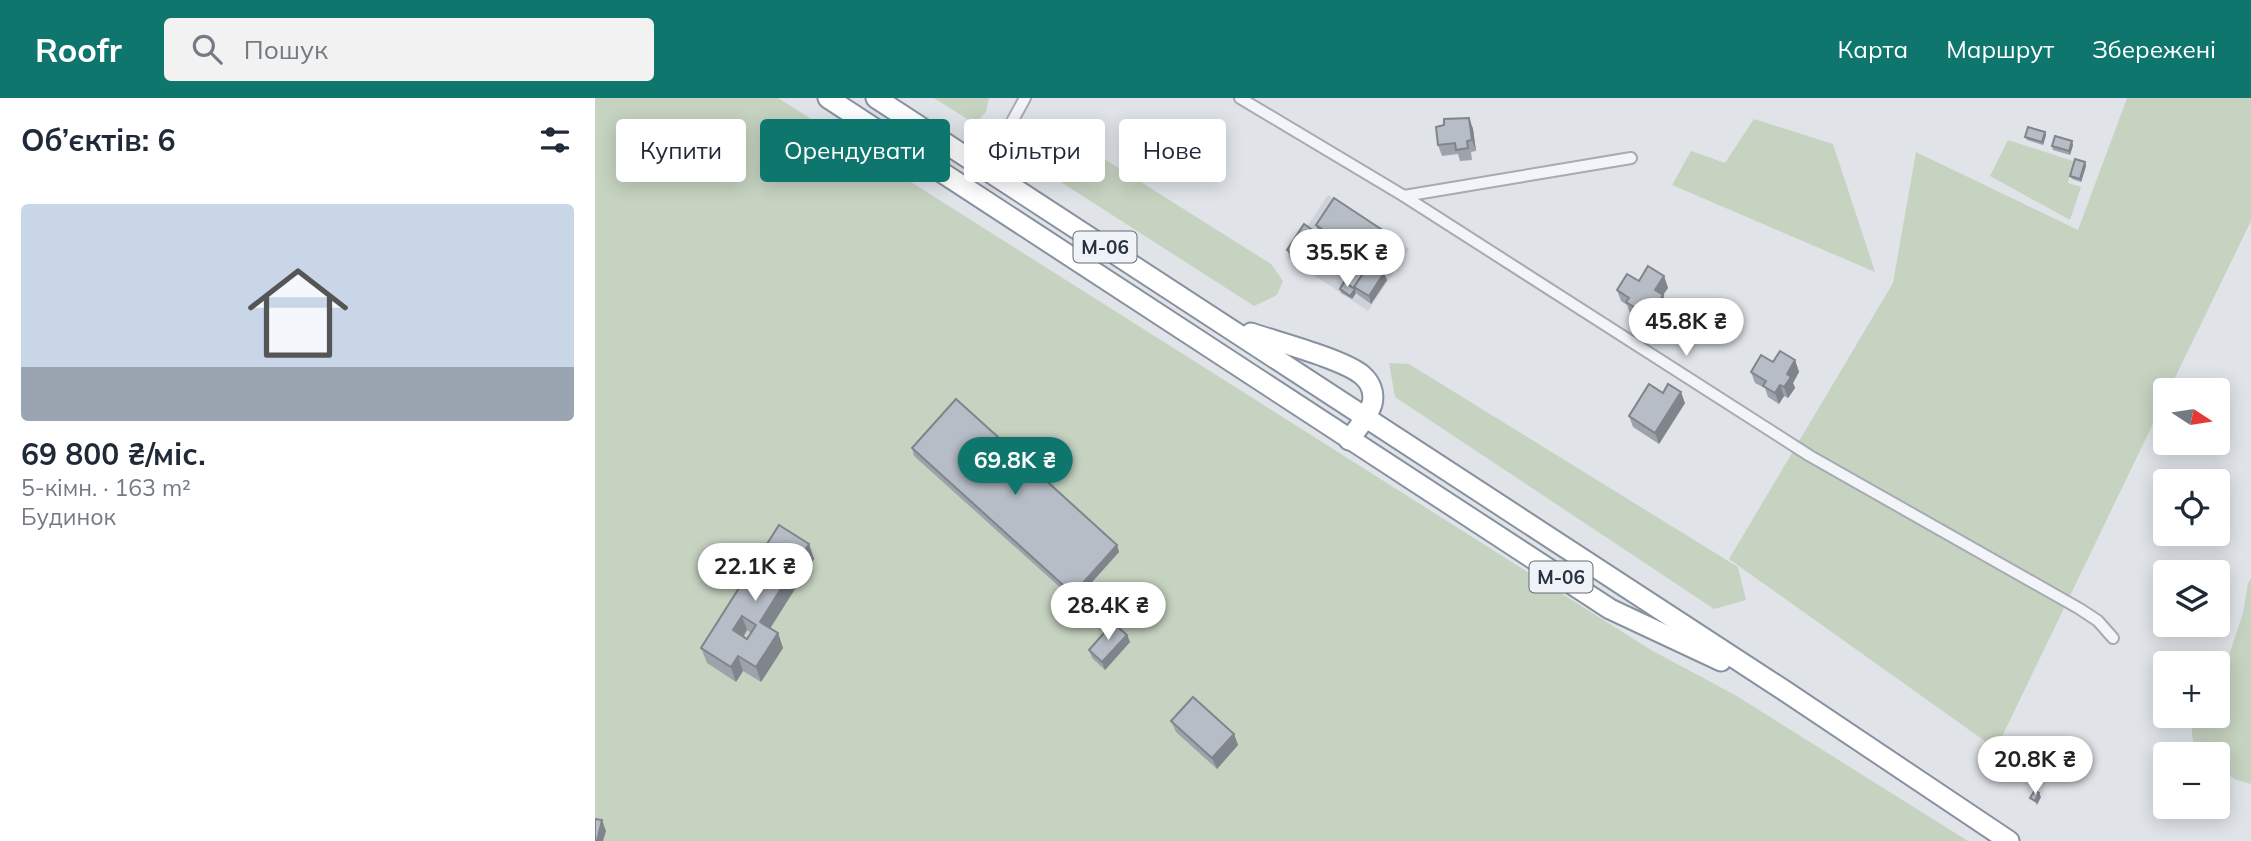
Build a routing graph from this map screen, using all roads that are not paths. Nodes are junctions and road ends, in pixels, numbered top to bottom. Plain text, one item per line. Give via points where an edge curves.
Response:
1 (828, 98) edge
2 (876, 98) edge
3 (1025, 98) edge
4 (1240, 98) edge
5 (1013, 119) edge
6 (964, 155) edge
7 (1631, 158) dead end
8 (1006, 182) edge
9 (1405, 196) junction
10 (1224, 324) junction
11 (1365, 418) junction
12 (1349, 440) junction
13 (2113, 638) dead end
14 (1785, 691) junction
15 (2009, 841) edge

1 - 12 highway, М-06
2 - 6 highway, М-06
3 - 5 street
4 - 9 street
7 - 9 street
8 - 10 highway, М-06
9 - 13 street via 1810,456 2080,609
10 - 11 highway, М-06
10 - 11 highway via 1360,373 1373,390
11 - 12 highway
11 - 14 highway, М-06
12 - 14 highway, М-06 via 1610,609
14 - 15 highway, М-06

